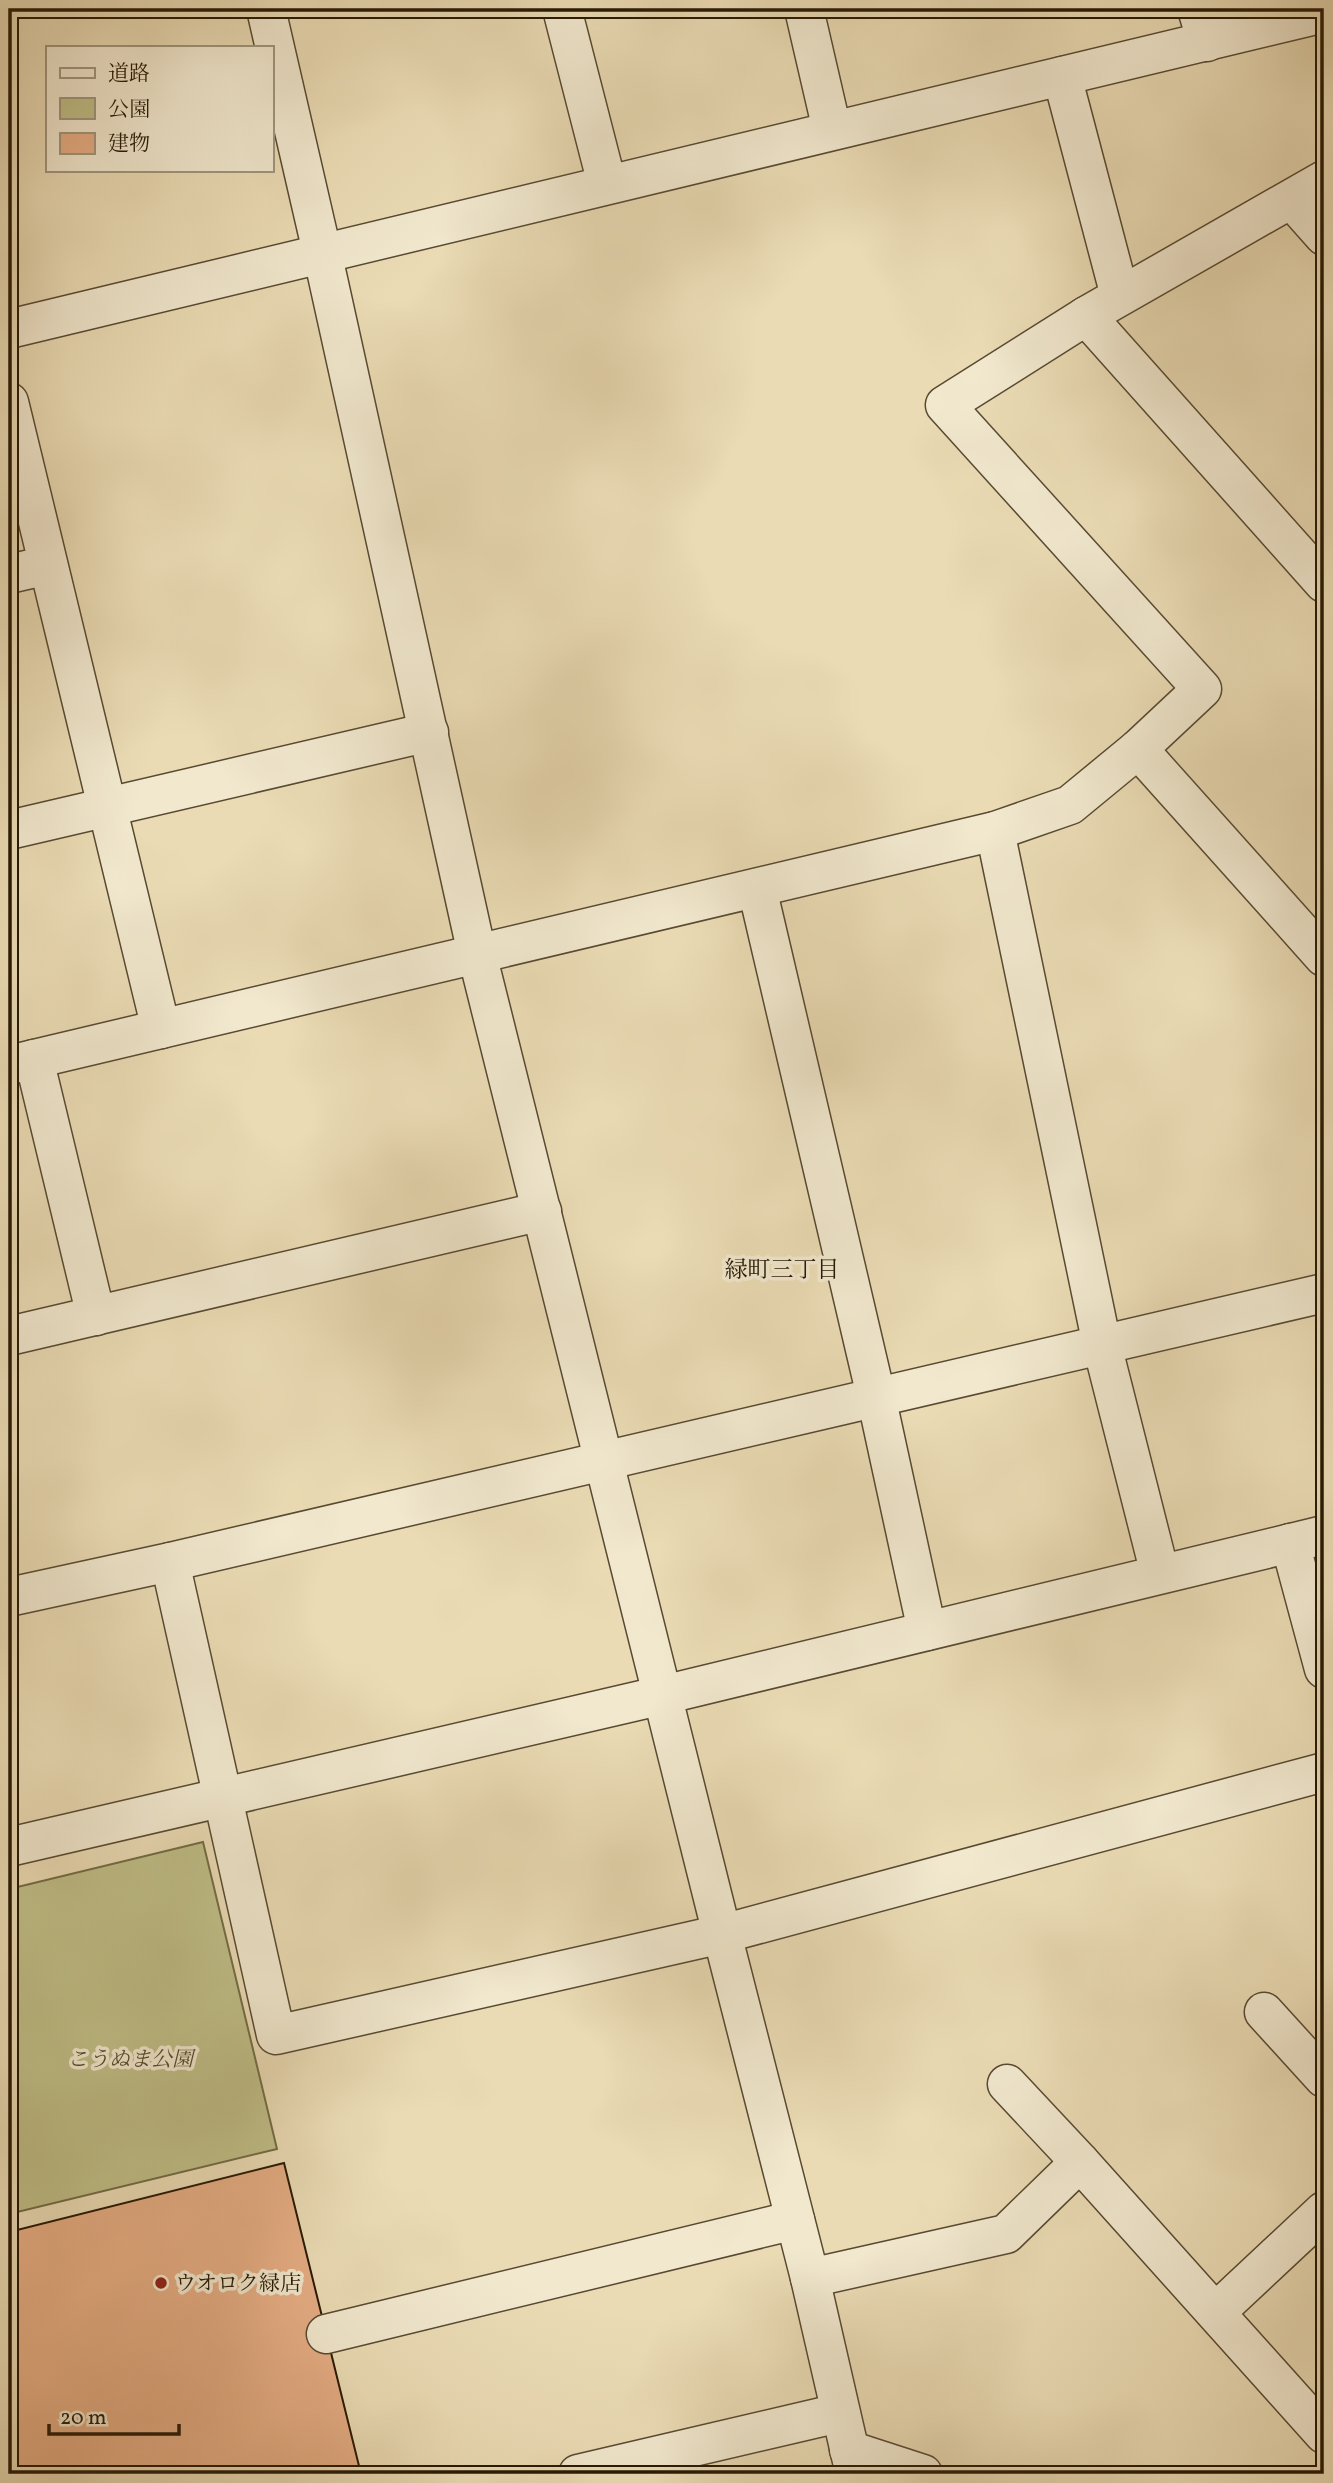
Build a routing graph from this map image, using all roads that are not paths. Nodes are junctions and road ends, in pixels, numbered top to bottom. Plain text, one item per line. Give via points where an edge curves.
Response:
1 (266, 9) edge
2 (562, 9) edge
3 (804, 9) edge
4 (1324, 13) edge
5 (1202, 25) edge
6 (1062, 76) junction
7 (832, 130) junction
8 (1324, 180) edge
9 (607, 184) junction
10 (1292, 200) junction
11 (1324, 236) edge
12 (322, 253) junction
13 (1120, 296) junction
14 (1086, 316) junction
15 (9, 329) edge
16 (9, 402) edge
17 (48, 565) junction
18 (9, 574) edge
19 (1324, 583) edge
20 (429, 732) junction
21 (1138, 749) junction
22 (107, 807) junction
23 (9, 830) edge
24 (995, 831) junction
25 (757, 888) junction
26 (477, 954) junction
27 (1324, 957) edge
28 (161, 1029) junction
29 (21, 1062) edge
30 (542, 1211) junction
31 (1324, 1293) edge
32 (96, 1316) junction
33 (9, 1336) edge
34 (1102, 1345) junction
35 (876, 1396) junction
36 (604, 1459) junction
37 (1307, 1539) edge
38 (170, 1562) junction
39 (1160, 1574) junction
40 (9, 1597) edge
41 (927, 1631) junction
42 (1324, 1669) edge
43 (663, 1695) junction
44 (1324, 1772) edge
45 (223, 1797) junction
46 (9, 1847) edge
47 (722, 1934) junction
48 (1264, 2012) dead end
49 (1324, 2078) edge
50 (1007, 2084) dead end
51 (1080, 2162) junction
52 (1324, 2211) edge
53 (795, 2220) junction
54 (810, 2278) junction
55 (1216, 2312) junction
56 (326, 2334) dead end
57 (839, 2413) junction
58 (1324, 2434) edge
59 (852, 2462) edge
60 (578, 2474) edge
61 (923, 2474) edge

1 - 12 street
2 - 9 street
3 - 7 street
4 - 5 street
5 - 6 street
6 - 7 street
6 - 13 street
7 - 9 street
8 - 10 street
9 - 12 street
10 - 11 street
10 - 13 street
12 - 15 street
12 - 20 street
13 - 14 street
14 - 19 street
14 - 21 street via 945,405 1202,689
16 - 17 street
17 - 18 street
17 - 22 street
20 - 22 street
20 - 26 street
21 - 24 street via 1070,805
21 - 27 street
22 - 23 street
22 - 28 street
24 - 25 street
24 - 34 street
25 - 26 street
25 - 35 street
26 - 28 street
26 - 30 street
28 - 29 street
29 - 32 street
30 - 32 street
30 - 36 street
31 - 34 street
32 - 33 street
34 - 35 street
34 - 39 street
35 - 36 street
35 - 41 street
36 - 38 street
36 - 43 street
37 - 39 street
37 - 42 street
38 - 40 street
38 - 45 street
39 - 41 street
41 - 43 street
43 - 45 street
43 - 47 street
44 - 47 street
45 - 46 street
45 - 47 street via 276,2035
47 - 53 street
48 - 49 street
50 - 51 street
51 - 54 street via 1006,2234
51 - 55 street
52 - 55 street
53 - 54 street
53 - 56 street
54 - 57 street
55 - 58 street
57 - 59 street
57 - 60 street
59 - 61 street

